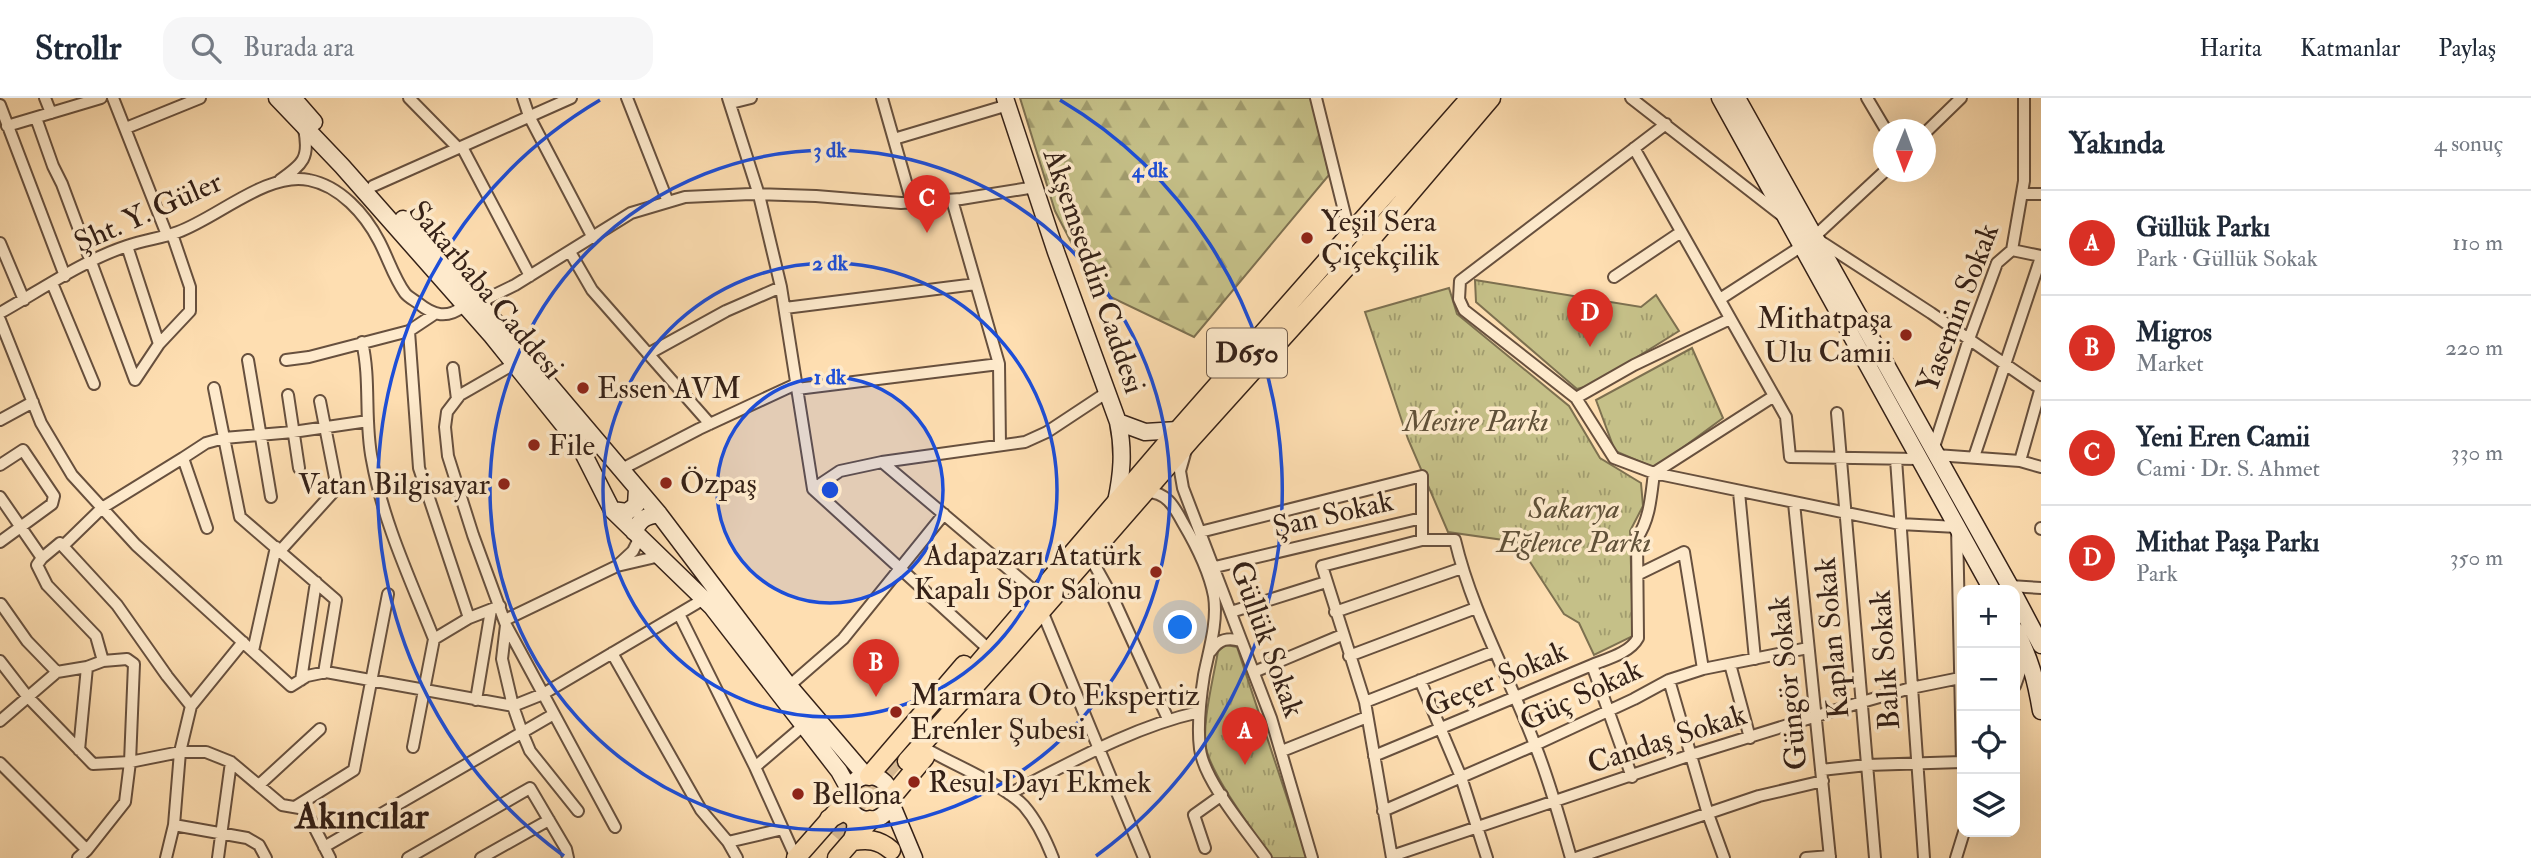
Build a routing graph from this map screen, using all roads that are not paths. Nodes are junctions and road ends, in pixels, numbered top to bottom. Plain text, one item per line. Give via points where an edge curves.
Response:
1 (46, 98) edge
2 (100, 98) edge
3 (113, 98) edge
4 (200, 98) edge
5 (277, 98) edge
6 (293, 98) edge
7 (409, 98) edge
8 (523, 98) edge
9 (571, 98) edge
10 (628, 98) edge
11 (751, 98) edge
12 (882, 98) edge
13 (1316, 98) edge
14 (1470, 98) edge
15 (1491, 98) edge
16 (1630, 98) edge
17 (1725, 98) edge
18 (1867, 98) edge
19 (1961, 98) edge
20 (2024, 98) edge
21 (729, 101) edge
22 (1007, 102) edge
23 (0, 105) edge
24 (51, 113) junction
25 (529, 116) junction
26 (36, 118) junction
27 (1879, 119) edge
28 (1936, 122) edge
29 (1666, 124) junction
30 (7, 126) junction
31 (304, 126) junction
32 (126, 128) junction
33 (894, 139) junction
34 (460, 148) junction
35 (1634, 148) junction
36 (279, 180) junction
37 (1873, 182) edge
38 (373, 186) junction
39 (1035, 187) junction
40 (2022, 194) junction
41 (2041, 194) edge
42 (760, 195) junction
43 (952, 200) junction
44 (668, 202) junction
45 (912, 203) junction
46 (1788, 220) junction
47 (1681, 232) junction
48 (170, 235) junction
49 (1350, 235) junction
50 (593, 238) junction
51 (1808, 242) junction
52 (0, 243) edge
53 (127, 246) junction
54 (2012, 250) junction
55 (570, 252) junction
56 (2041, 256) edge
57 (90, 263) junction
58 (65, 276) junction
59 (530, 276) junction
60 (1614, 277) dead end
61 (52, 283) junction
62 (976, 284) junction
63 (781, 286) junction
64 (1720, 299) junction
65 (23, 300) junction
66 (471, 304) junction
67 (785, 308) junction
68 (0, 313) edge
69 (433, 315) junction
70 (1730, 318) junction
71 (0, 320) edge
72 (409, 331) junction
73 (1969, 339) junction
74 (362, 342) junction
75 (159, 344) junction
76 (648, 354) junction
77 (248, 360) dead end
78 (286, 360) dead end
79 (2004, 363) junction
80 (514, 364) junction
81 (999, 364) junction
82 (453, 368) dead end
83 (94, 384) dead end
84 (797, 387) junction
85 (214, 388) dead end
86 (2041, 388) edge
87 (1106, 393) junction
88 (288, 395) dead end
89 (1774, 396) junction
90 (1576, 398) junction
91 (457, 399) junction
92 (320, 401) dead end
93 (33, 402) junction
94 (1837, 413) dead end
95 (0, 420) edge
96 (368, 421) junction
97 (1118, 422) junction
98 (710, 424) junction
99 (325, 427) junction
100 (293, 432) junction
101 (260, 435) junction
102 (1184, 435) junction
103 (224, 438) junction
104 (1000, 445) junction
105 (1935, 452) junction
106 (1840, 457) junction
107 (1974, 457) junction
108 (183, 458) junction
109 (1896, 459) junction
110 (1918, 459) junction
111 (2020, 461) junction
112 (881, 462) junction
113 (0, 465) edge
114 (2041, 467) edge
115 (299, 468) dead end
116 (620, 470) junction
117 (1654, 473) junction
118 (637, 489) junction
119 (813, 489) junction
120 (1145, 492) junction
121 (1739, 492) junction
122 (0, 497) edge
123 (271, 497) dead end
124 (1116, 502) junction
125 (1794, 503) junction
126 (102, 508) junction
127 (612, 510) junction
128 (1846, 513) junction
129 (659, 514) junction
130 (944, 514) junction
131 (1422, 518) junction
132 (1900, 524) junction
133 (20, 526) junction
134 (1957, 527) junction
135 (207, 528) dead end
136 (1200, 532) junction
137 (637, 535) junction
138 (1422, 541) junction
139 (0, 542) edge
140 (63, 546) junction
141 (278, 549) junction
142 (1089, 555) junction
143 (660, 556) junction
144 (43, 558) junction
145 (617, 566) junction
146 (899, 567) junction
147 (1214, 567) junction
148 (1462, 568) junction
149 (1639, 574) junction
150 (316, 582) junction
151 (1326, 582) junction
152 (1989, 585) edge
153 (2009, 585) edge
154 (2041, 589) edge
155 (2020, 590) edge
156 (388, 594) dead end
157 (705, 599) junction
158 (1, 604) edge
159 (1036, 607) junction
160 (495, 608) junction
161 (1476, 608) junction
162 (1231, 612) junction
163 (1335, 612) junction
164 (2020, 612) edge
165 (679, 614) junction
166 (469, 618) junction
167 (506, 622) junction
168 (1342, 635) junction
169 (2020, 635) edge
170 (434, 639) junction
171 (1241, 640) junction
172 (243, 642) junction
173 (984, 644) junction
174 (1808, 648) junction
175 (1959, 648) edge
176 (2034, 649) edge
177 (253, 651) junction
178 (1495, 651) junction
179 (612, 653) junction
180 (1208, 655) junction
181 (1349, 656) junction
182 (1755, 659) junction
183 (0, 661) edge
184 (103, 661) junction
185 (1730, 664) junction
186 (1592, 665) junction
187 (88, 667) junction
188 (1703, 669) junction
189 (57, 672) junction
190 (1254, 672) junction
191 (324, 673) junction
192 (2020, 676) edge
193 (1957, 678) edge
194 (302, 680) junction
195 (1420, 680) junction
196 (1669, 680) junction
197 (372, 681) junction
198 (789, 686) junction
199 (1911, 688) junction
200 (423, 690) junction
201 (544, 694) junction
202 (27, 696) junction
203 (1515, 697) junction
204 (476, 699) junction
205 (1365, 702) junction
206 (1862, 702) junction
207 (191, 706) junction
208 (513, 706) junction
209 (1609, 711) junction
210 (2041, 711) edge
211 (1199, 712) junction
212 (554, 714) junction
213 (1367, 716) junction
214 (1816, 718) junction
215 (1168, 719) junction
216 (0, 721) edge
217 (803, 726) junction
218 (1440, 728) junction
219 (320, 729) dead end
220 (522, 733) junction
221 (1750, 738) junction
222 (834, 740) junction
223 (1535, 745) junction
224 (413, 747) dead end
225 (1099, 749) junction
226 (79, 750) junction
227 (930, 751) junction
228 (1282, 751) junction
229 (180, 752) junction
230 (1691, 755) junction
231 (1374, 756) junction
232 (884, 759) junction
233 (130, 762) junction
234 (231, 762) junction
235 (1957, 762) edge
236 (0, 763) edge
237 (905, 763) junction
238 (1917, 763) junction
239 (1867, 765) junction
240 (755, 767) junction
241 (867, 776) junction
242 (1822, 776) junction
243 (1461, 777) junction
244 (1632, 777) junction
245 (259, 785) junction
246 (848, 794) junction
247 (1009, 794) junction
248 (1222, 795) junction
249 (891, 800) junction
250 (1554, 800) junction
251 (295, 807) junction
252 (578, 811) dead end
253 (1383, 811) junction
254 (1708, 814) junction
255 (549, 820) junction
256 (872, 820) junction
257 (174, 825) junction
258 (615, 827) dead end
259 (1477, 827) junction
260 (783, 829) junction
261 (838, 833) junction
262 (221, 834) junction
263 (1962, 837) edge
264 (728, 842) junction
265 (324, 847) junction
266 (1205, 848) dead end
267 (88, 850) junction
268 (893, 854) edge
269 (1392, 857) edge
270 (1830, 857) edge
271 (78, 858) edge
272 (166, 858) edge
273 (218, 858) edge
274 (266, 858) edge
275 (330, 858) edge
276 (408, 858) edge
277 (481, 858) edge
278 (568, 858) edge
279 (737, 858) edge
280 (796, 858) edge
281 (812, 858) edge
282 (824, 858) edge
283 (838, 858) edge
284 (914, 858) edge
285 (1053, 858) edge
286 (1144, 858) edge
287 (1266, 858) edge
288 (1312, 858) edge
289 (1487, 858) edge
290 (1574, 858) edge
291 (1724, 858) edge
292 (1806, 858) edge
293 (1875, 858) edge
294 (1924, 858) edge
295 (1956, 858) edge

1 - 24 street
2 - 24 street
3 - 32 street
4 - 32 street
5 - 31 main road, Sakarbaba Caddesi
6 - 38 main road, Sakarbaba Caddesi
7 - 34 street
8 - 25 street
9 - 25 street
10 - 44 street
11 - 21 street
12 - 33 street
13 - 49 street
14 - 49 main road, D650
15 - 102 main road via 1360,252
16 - 29 street
17 - 46 main road
17 - 51 main road
18 - 27 street
19 - 28 street
20 - 40 street, Yasemin Sokak
21 - 42 street
22 - 33 street
22 - 39 main road, Akşemseddin Caddesi
23 - 30 street
24 - 26 street
25 - 34 street
25 - 50 street
26 - 30 street
26 - 57 street
29 - 35 street
29 - 46 street
30 - 58 street
31 - 36 street via 308,147 301,166
31 - 66 main road, Sakarbaba Caddesi
32 - 48 street
33 - 45 street
34 - 38 street
34 - 59 street
35 - 47 street
35 - 90 street via 1460,281 1464,310
36 - 48 street, Şht. Y. Güler
36 - 69 street, Şht. Y. Güler via 308,180 338,192 378,238 406,295
37 - 51 street
38 - 66 main road, Sakarbaba Caddesi
39 - 43 street
39 - 87 main road, Akşemseddin Caddesi
40 - 41 street
40 - 54 street, Yasemin Sokak
42 - 44 street via 685,197
42 - 45 street
42 - 63 street
43 - 45 street
43 - 62 street
44 - 50 street via 631,213
46 - 51 main road
47 - 60 street
47 - 64 street
48 - 53 street, Şht. Y. Güler
48 - 75 street via 190,287 190,311
49 - 102 main road, D650
50 - 55 street
51 - 64 street
51 - 73 street
51 - 105 main road
51 - 110 main road
52 - 65 street
53 - 57 street, Şht. Y. Güler
53 - 75 street
54 - 56 street
54 - 73 street, Yasemin Sokak via 1997,263
55 - 59 street
55 - 76 street via 592,290
56 - 79 street
57 - 58 street, Şht. Y. Güler
57 - 75 street via 135,380
58 - 61 street, Şht. Y. Güler
59 - 66 street
61 - 65 street, Şht. Y. Güler
61 - 83 street
62 - 67 street
62 - 81 street
63 - 67 street
63 - 76 street
64 - 70 street
65 - 68 street, Şht. Y. Güler
66 - 69 street via 454,314
66 - 80 main road, Sakarbaba Caddesi
66 - 116 main road, Sakarbaba Caddesi
67 - 84 street
69 - 72 street
70 - 89 street
70 - 90 street
71 - 93 street
72 - 74 street
72 - 166 street via 419,468
73 - 79 street
73 - 105 street, Yasemin Sokak
74 - 78 street
74 - 96 street
76 - 98 street
77 - 101 street
79 - 86 street
79 - 107 street
80 - 91 street
80 - 127 main road, Sakarbaba Caddesi via 578,443
81 - 84 street
81 - 104 street
82 - 91 street
84 - 98 street
84 - 119 street
85 - 103 street
86 - 111 street
87 - 97 main road, Akşemseddin Caddesi
87 - 104 street via 1047,432 1025,442
88 - 100 street
89 - 106 street via 1786,417 1790,457
89 - 117 street
90 - 117 street via 1614,458
91 - 160 street via 447,412 448,456
92 - 99 street
93 - 95 street
93 - 126 street via 72,475
94 - 106 street, Kaplan Sokak
96 - 99 street
96 - 170 street via 383,509
97 - 102 main road via 1145,432
97 - 124 main road, Akşemseddin Caddesi via 1123,472
98 - 116 street
99 - 100 street
99 - 141 street via 337,488
100 - 101 street
100 - 115 street
101 - 103 street
101 - 123 street
102 - 120 main road
102 - 124 main road, D650
102 - 136 street, Güllük Sokak via 1182,488
103 - 108 street
103 - 141 street via 240,517
104 - 112 street
105 - 107 street
105 - 153 main road
106 - 109 street
106 - 128 street, Kaplan Sokak
107 - 111 street
108 - 126 street
108 - 135 street
109 - 110 street
109 - 132 street, Balık Sokak
110 - 134 main road
111 - 114 street
112 - 119 street via 840,471
112 - 130 street
113 - 133 street via 23,450 54,496 52,504
116 - 118 main road, Sakarbaba Caddesi
117 - 121 street
117 - 149 street via 1648,516 1637,538
118 - 127 main road via 636,505 627,512
118 - 129 main road, Sakarbaba Caddesi
119 - 146 street
120 - 142 main road
120 - 180 street, Güllük Sokak via 1158,492 1169,500 1207,571 1214,597
121 - 125 street
121 - 182 street
122 - 133 street
124 - 159 main road, D650
125 - 128 street
125 - 174 street, Güngör Sokak
126 - 140 street
126 - 172 street via 135,545
127 - 137 main road, Sakarbaba Caddesi
128 - 132 street
128 - 206 street, Kaplan Sokak
129 - 137 main road via 646,516
129 - 198 main road, Sakarbaba Caddesi
130 - 146 street
130 - 159 street
131 - 136 street via 1422,476
131 - 138 street
131 - 147 street, Şan Sokak
132 - 134 street
132 - 199 street, Balık Sokak
133 - 139 street
133 - 144 street
134 - 152 main road
134 - 175 street
136 - 147 street, Güllük Sokak
137 - 143 main road, Sakarbaba Caddesi
137 - 145 street via 634,551
138 - 148 street via 1455,540
138 - 151 street via 1322,566
140 - 144 street via 60,543
140 - 207 street via 117,605
141 - 150 street
141 - 177 street
142 - 159 main road
142 - 215 street
143 - 145 street
143 - 157 main road, Sakarbaba Caddesi
144 - 184 street via 37,565 47,585 96,636
145 - 167 street
146 - 173 street
146 - 198 street via 842,639
147 - 162 street, Güllük Sokak
148 - 161 street
148 - 163 street
149 - 186 street, Geçer Sokak via 1638,638 1624,651
149 - 188 street via 1684,551
150 - 191 street via 337,600
150 - 194 street
151 - 162 street
151 - 163 street
154 - 155 street
156 - 197 street
157 - 165 street
157 - 217 main road, Sakarbaba Caddesi
158 - 189 street
159 - 173 main road via 1008,619
159 - 225 street
159 - 227 main road via 1030,636
159 - 237 main road, D650
160 - 166 street
160 - 167 street
160 - 204 street
161 - 178 street
161 - 181 street
162 - 171 street, Güllük Sokak
163 - 168 street
164 - 176 main road
165 - 179 street
165 - 240 street
166 - 170 street
167 - 201 street
167 - 208 street via 502,659
168 - 181 street
168 - 190 street
169 - 176 main road
170 - 200 street
171 - 180 street via 1224,639
171 - 190 street, Güllük Sokak
172 - 177 street
172 - 207 street
173 - 232 main road
174 - 182 street, Güç Sokak
174 - 214 street, Güngör Sokak
176 - 192 street
176 - 210 main road
177 - 194 street via 291,686
178 - 195 street
178 - 203 street
179 - 201 street
179 - 264 street via 701,810
180 - 211 street, Güllük Sokak
181 - 205 street
182 - 185 street, Güç Sokak
183 - 202 street
184 - 187 street
184 - 233 street via 127,659 134,664
185 - 188 street, Güç Sokak
185 - 221 street
186 - 203 street, Geçer Sokak
186 - 209 street
187 - 189 street
187 - 226 street
188 - 196 street, Güç Sokak
189 - 202 street
190 - 228 street, Güllük Sokak
191 - 194 street
191 - 197 street
193 - 199 street, Candaş Sokak
195 - 205 street
195 - 218 street
196 - 209 street, Güç Sokak
196 - 230 street
197 - 200 street
197 - 251 street via 354,770
198 - 222 main road, Sakarbaba Caddesi
199 - 206 street, Candaş Sokak
199 - 238 street, Balık Sokak
200 - 204 street
200 - 224 street
201 - 208 street
201 - 212 street
202 - 216 street
202 - 226 street
203 - 218 street, Geçer Sokak
203 - 223 street
204 - 208 street
205 - 213 street
206 - 214 street, Candaş Sokak
206 - 239 street, Kaplan Sokak
207 - 229 street
208 - 220 street
209 - 223 street, Güç Sokak
209 - 244 street
211 - 215 street
211 - 248 street, Güllük Sokak via 1200,752
212 - 220 street
212 - 258 street
213 - 228 street
213 - 231 street
214 - 221 street, Candaş Sokak
214 - 242 street, Güngör Sokak
215 - 225 street
217 - 240 street
217 - 246 main road, Sakarbaba Caddesi
218 - 231 street, Geçer Sokak
218 - 243 street
219 - 245 street
220 - 252 street via 530,751
220 - 265 street
221 - 230 street, Candaş Sokak
222 - 232 main road via 860,757
222 - 241 main road, Sakarbaba Caddesi
223 - 243 street, Güç Sokak
223 - 250 street
225 - 247 street
225 - 286 street
226 - 233 street via 93,764
227 - 237 main road
227 - 247 street
228 - 288 street, Güllük Sokak
229 - 233 street
229 - 234 street via 206,752
229 - 257 street
230 - 244 street, Candaş Sokak
230 - 254 street
231 - 253 street
232 - 237 main road via 883,768 891,777 901,779
232 - 241 main road
233 - 267 street via 125,802
234 - 245 street
234 - 262 street
235 - 238 street
236 - 267 street
237 - 249 main road
238 - 239 street
238 - 294 street, Balık Sokak
239 - 242 street
239 - 293 street, Kaplan Sokak
240 - 260 street
241 - 246 main road via 853,782
241 - 249 main road via 886,784
242 - 254 street
242 - 270 street, Güngör Sokak
243 - 253 street, Güç Sokak
243 - 259 street
244 - 250 street, Candaş Sokak
245 - 251 street via 282,805
246 - 256 main road via 854,815
246 - 261 main road
247 - 285 street via 1023,806
248 - 266 street via 1194,816
248 - 287 street, Güllük Sokak
249 - 256 main road via 885,814
249 - 284 main road
250 - 259 street, Candaş Sokak
250 - 290 street
251 - 265 street via 305,809
253 - 269 street
254 - 290 street
254 - 291 street
255 - 276 street via 530,788
255 - 277 street
255 - 278 street
256 - 261 main road
256 - 268 main road
257 - 262 street
257 - 272 street
259 - 269 street, Candaş Sokak
259 - 289 street
260 - 264 street
260 - 280 street
261 - 268 main road via 875,841
261 - 280 main road
261 - 281 main road
261 - 282 main road
261 - 283 main road
262 - 273 street
262 - 274 street via 247,838 259,845
263 - 295 street
264 - 279 street
265 - 275 street
267 - 271 street
270 - 292 street

